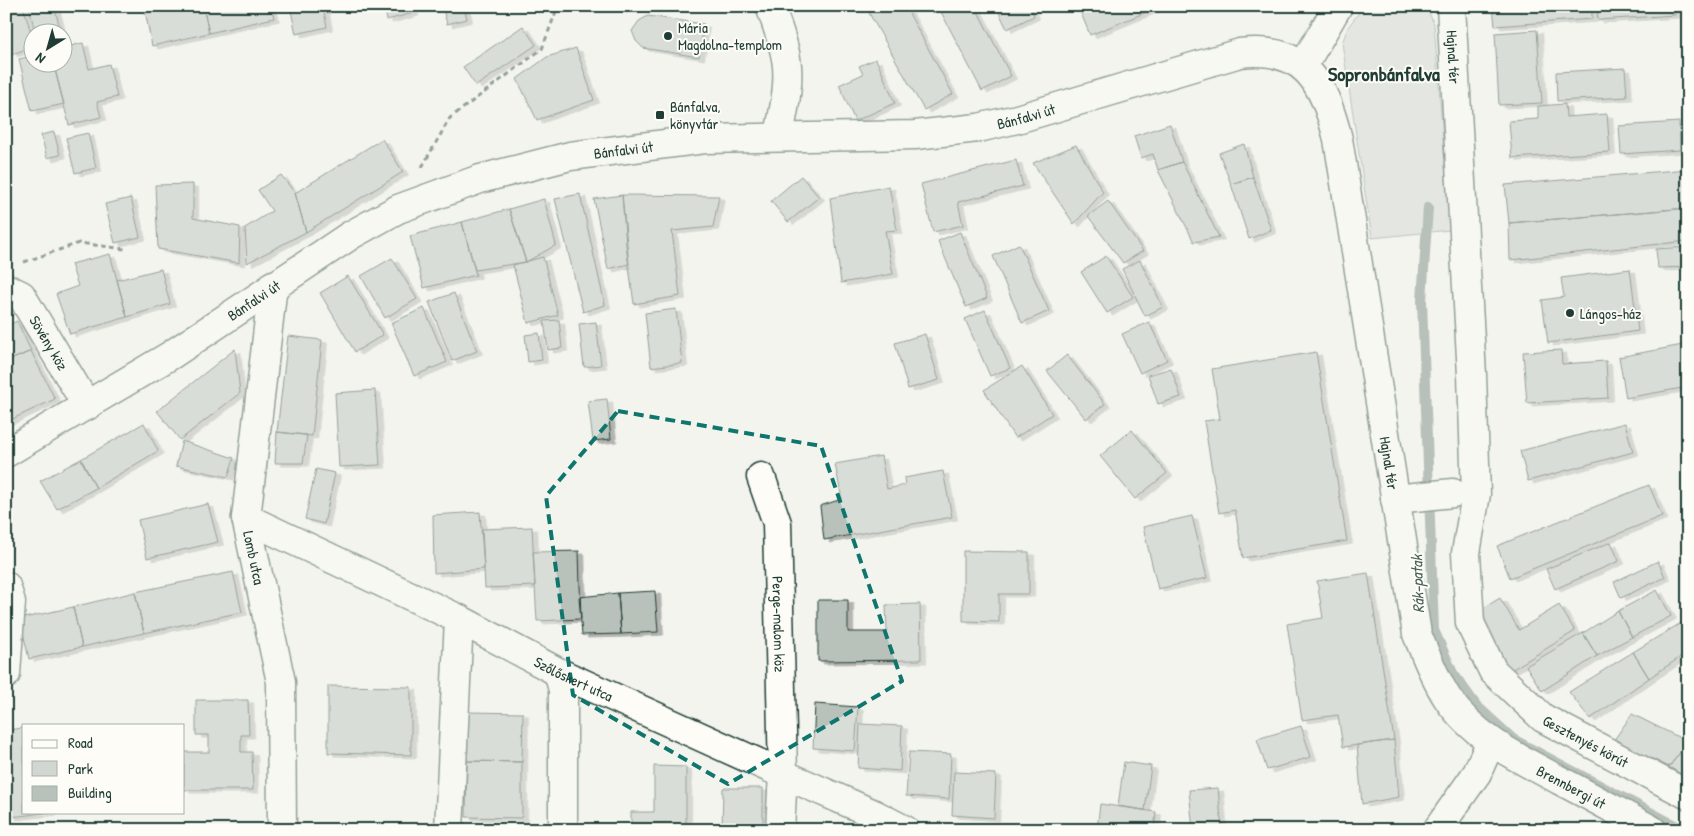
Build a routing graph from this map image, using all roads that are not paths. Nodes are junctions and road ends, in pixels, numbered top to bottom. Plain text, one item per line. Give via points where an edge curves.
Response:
1 (770, 6) edge
2 (1338, 6) edge
3 (1451, 6) edge
4 (1303, 66) junction
5 (779, 136) junction
6 (11, 276) edge
7 (274, 285) junction
8 (87, 406) junction
9 (6, 452) edge
10 (761, 477) dead end
11 (1463, 493) junction
12 (1407, 497) junction
13 (246, 518) junction
14 (6, 586) edge
15 (459, 619) junction
16 (1493, 671) joint
17 (558, 672) junction
18 (6, 674) edge
19 (1491, 741) junction
20 (783, 774) junction
21 (1688, 795) edge
22 (282, 830) edge
23 (449, 830) edge
24 (563, 830) edge
25 (780, 830) edge
26 (905, 830) edge
27 (1437, 830) edge
28 (1652, 830) edge

1 - 5 street via 787,67 787,89
2 - 4 street
3 - 11 street, Hajnal tér via 1472,375
4 - 5 street, Bánfalvi út via 1284,55 1262,50 1240,53 978,128 915,135
4 - 12 street, Hajnal tér via 1320,88 1338,139 1376,366
5 - 7 street, Bánfalvi út via 705,138 633,146 570,156 480,179 398,209
6 - 8 street, Sövény köz
7 - 8 street, Bánfalvi út via 171,355
7 - 13 street, Lomb utca
8 - 9 street, Bánfalvi út
10 - 20 street, Perge-malom köz via 777,523
11 - 12 street
11 - 16 street, Hajnal tér via 1470,624
12 - 19 street, Hajnal tér via 1418,634 1430,666 1449,700 1470,724
13 - 15 street, Szőlőskert utca
13 - 22 street, Lomb utca via 281,682
14 - 18 street via 11,602
15 - 17 street, Szőlőskert utca
15 - 23 street
16 - 21 street, Gesztenyés körút via 1543,718
17 - 20 street, Szőlőskert utca
17 - 24 street via 563,690
19 - 27 street via 1477,773
19 - 28 street, Brennbergi út
20 - 25 street, Perge-malom köz
20 - 26 street, Szőlőskert utca

